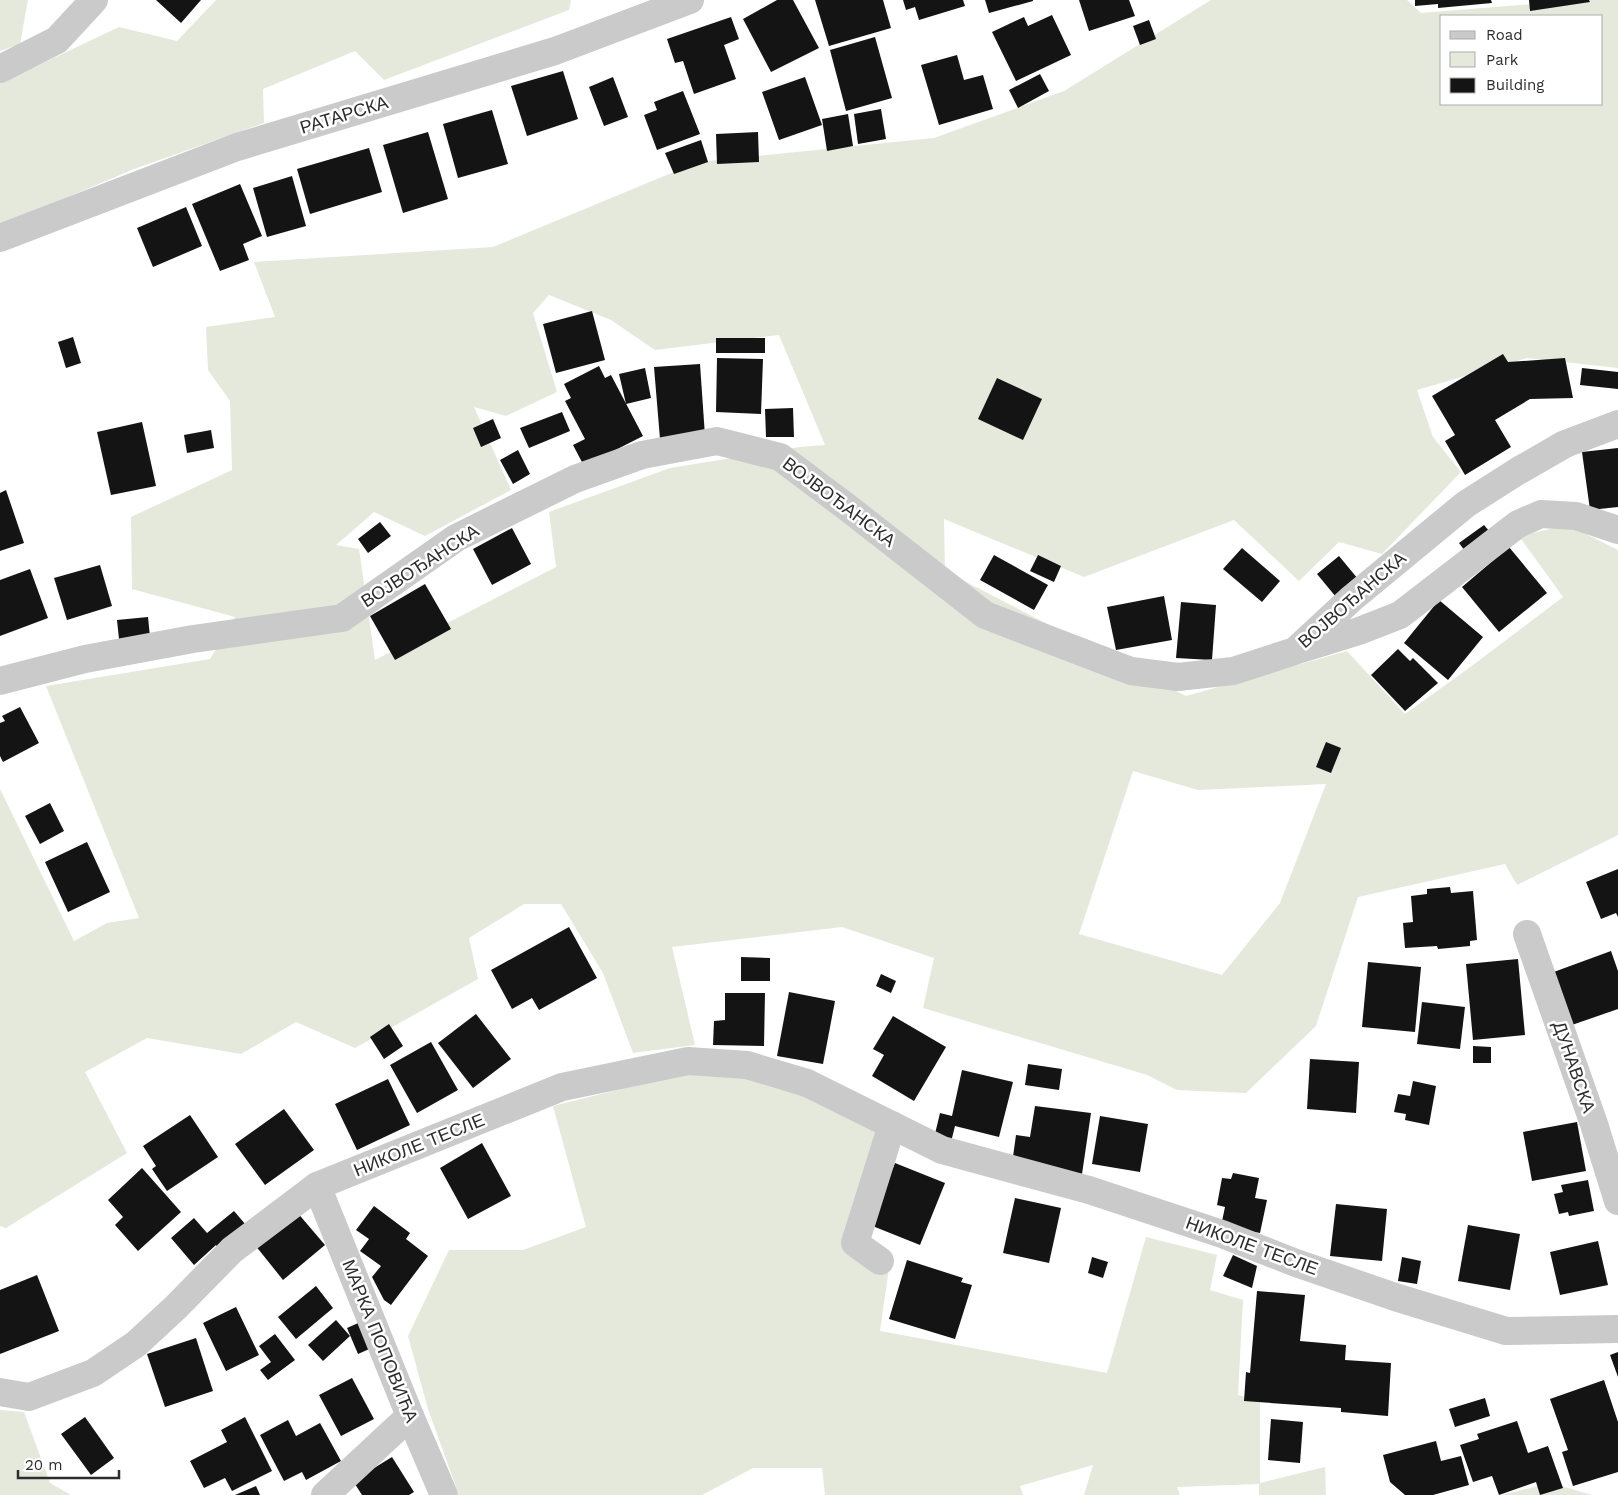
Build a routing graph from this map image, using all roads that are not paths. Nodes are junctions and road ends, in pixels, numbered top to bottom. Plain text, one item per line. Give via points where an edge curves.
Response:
1 (94, 0) edge
2 (690, 0) edge
3 (0, 69) edge
4 (0, 238) edge
5 (1618, 424) edge
6 (1618, 530) edge
7 (1295, 651) junction
8 (0, 681) edge
9 (1527, 934) dead end
10 (892, 1125) junction
11 (317, 1186) junction
12 (1618, 1201) edge
13 (880, 1262) dead end
14 (1618, 1329) edge
15 (0, 1392) edge
16 (410, 1416) junction
17 (325, 1495) edge
18 (444, 1495) edge

1 - 3 street via 57,40
2 - 4 street, РАТАРСКА via 555,52 237,147
5 - 7 street, ВОЈВОЂАНСКА via 1566,444 1466,504 1351,599
6 - 7 street via 1576,516 1541,514 1518,524 1400,615
7 - 8 street, ВОЈВОЂАНСКА via 1233,671 1178,677 1131,671 985,615 780,457 717,441 642,455 575,479 456,538 342,618 85,659
9 - 12 street, ДУНАВСКА
10 - 11 street, НИКОЛЕ ТЕСЛЕ via 807,1083 747,1065 688,1061 562,1087
10 - 13 street via 855,1243
10 - 14 street, НИКОЛЕ ТЕСЛЕ via 942,1150 1089,1190 1386,1294 1506,1330
11 - 15 street, НИКОЛЕ ТЕСЛЕ via 232,1250 136,1344 93,1373 29,1397
11 - 16 street, МАРКА ПОПОВИЋА
16 - 17 street
16 - 18 street, МАРКА ПОПОВИЋА

